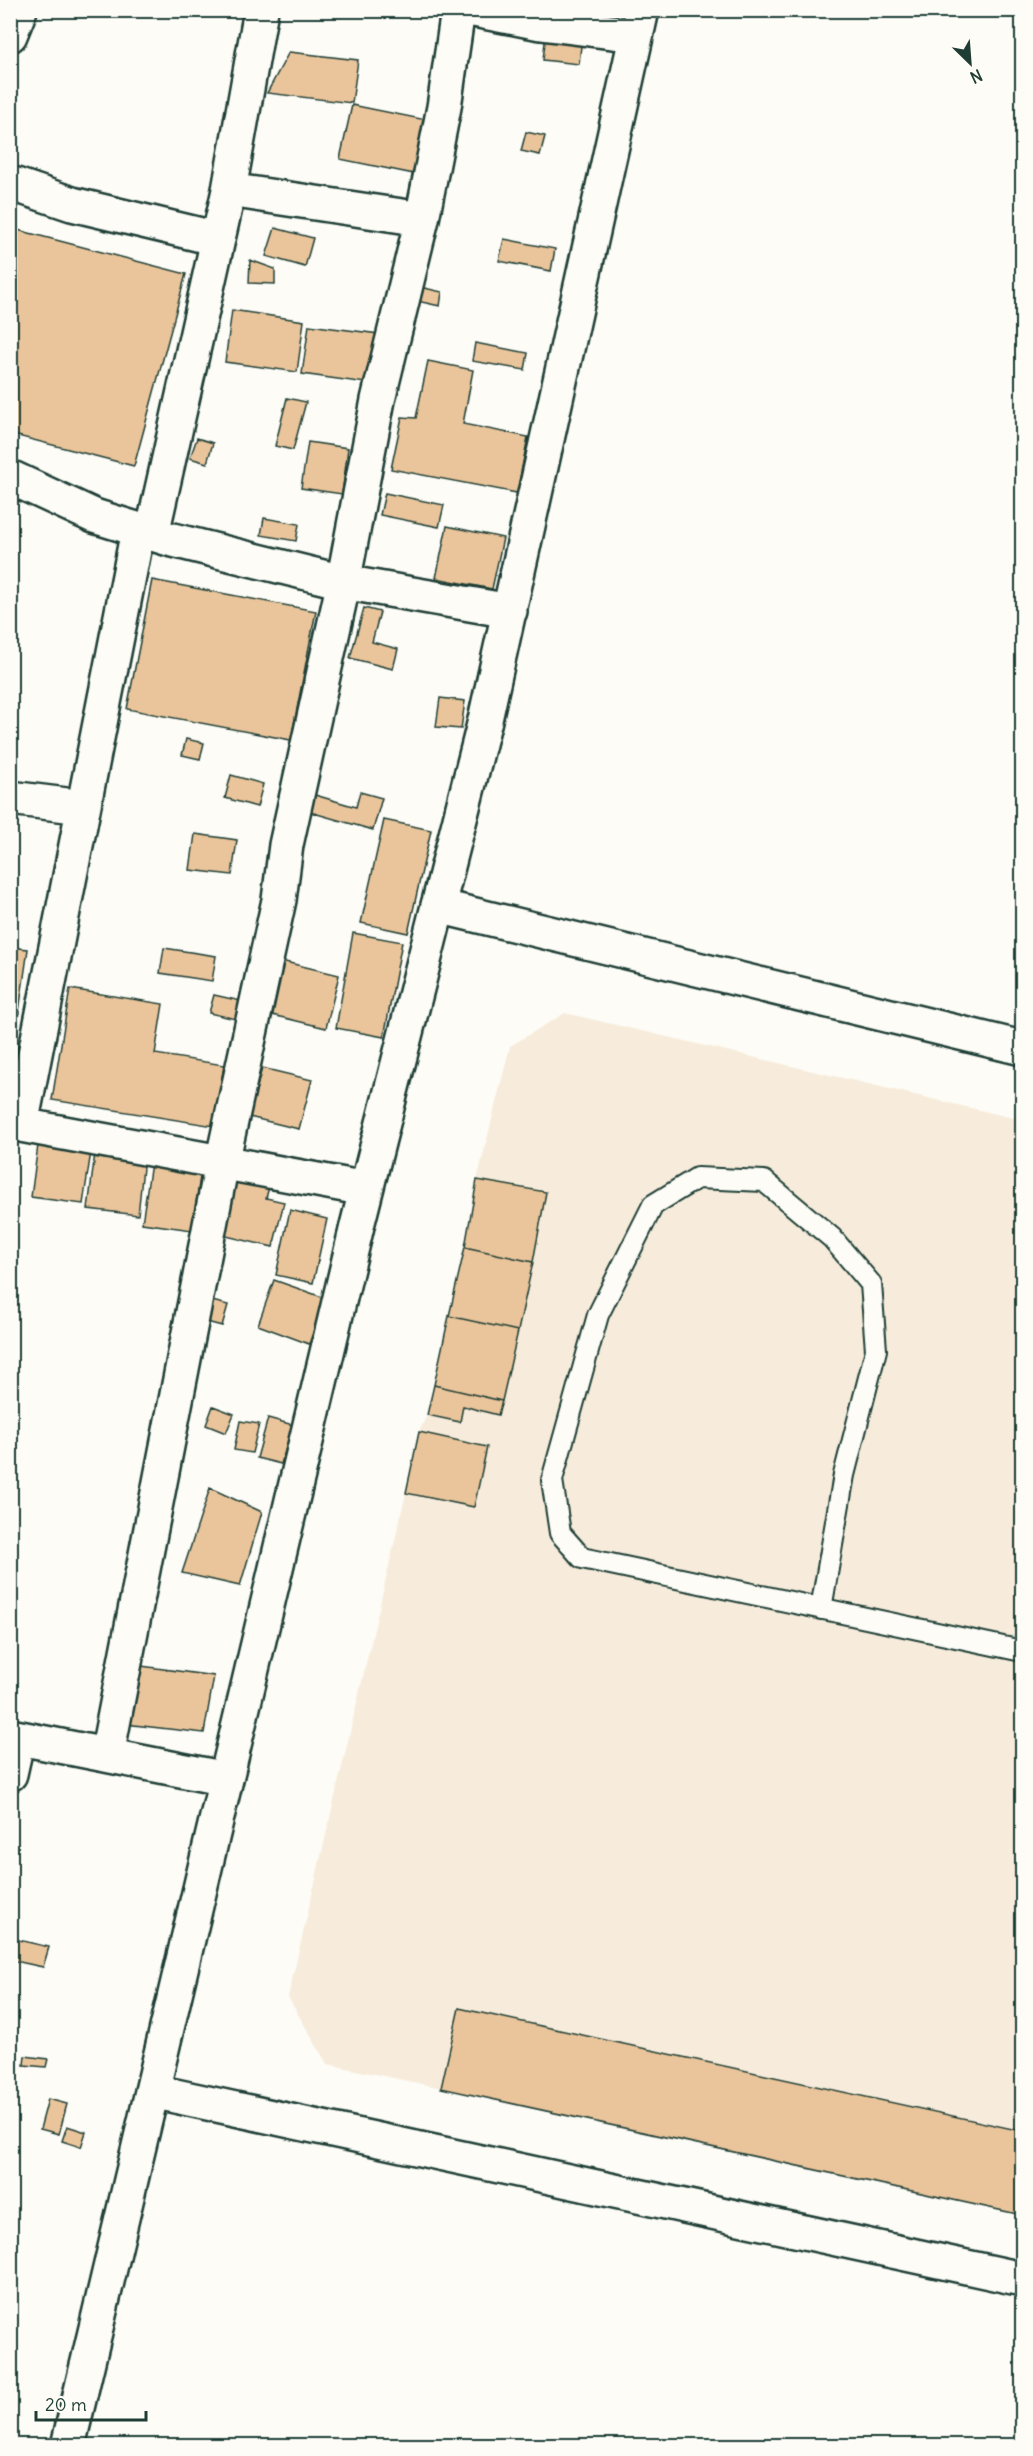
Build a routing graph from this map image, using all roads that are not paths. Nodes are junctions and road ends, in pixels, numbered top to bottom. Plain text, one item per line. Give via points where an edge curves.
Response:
1 (20, 10) edge
2 (261, 10) edge
3 (458, 10) edge
4 (474, 10) edge
5 (639, 23) edge
6 (10, 35) edge
7 (10, 183) edge
8 (229, 190) junction
9 (422, 219) junction
10 (218, 238) junction
11 (10, 477) edge
12 (145, 532) junction
13 (343, 582) junction
14 (510, 611) junction
15 (10, 798) edge
16 (83, 807) junction
17 (438, 906) junction
18 (1023, 1048) edge
19 (16, 1124) edge
20 (222, 1163) junction
21 (366, 1189) junction
22 (821, 1609) junction
23 (1023, 1651) edge
24 (14, 1737) edge
25 (107, 1755) junction
26 (10, 1774) edge
27 (226, 1779) junction
28 (152, 2091) junction
29 (1023, 2279) edge
30 (68, 2445) edge

1 - 6 street
2 - 8 street
3 - 9 street
4 - 5 street via 541,23
5 - 14 street
7 - 10 street via 72,204
8 - 9 street
8 - 10 street
9 - 13 street via 378,400
10 - 12 street
11 - 12 street via 94,516
12 - 13 street
12 - 16 street
13 - 14 street
13 - 20 street
14 - 17 street
15 - 16 street
16 - 19 street
17 - 18 street
17 - 21 street
19 - 20 street
20 - 21 street
20 - 25 street
21 - 27 street
22 - 22 lane via 582,1558 560,1533 552,1480 598,1315 653,1205 697,1178 764,1181 832,1238 871,1284 876,1350 844,1475
22 - 23 lane
24 - 25 street
24 - 26 street
25 - 27 street
27 - 28 street
28 - 29 street
28 - 30 street

